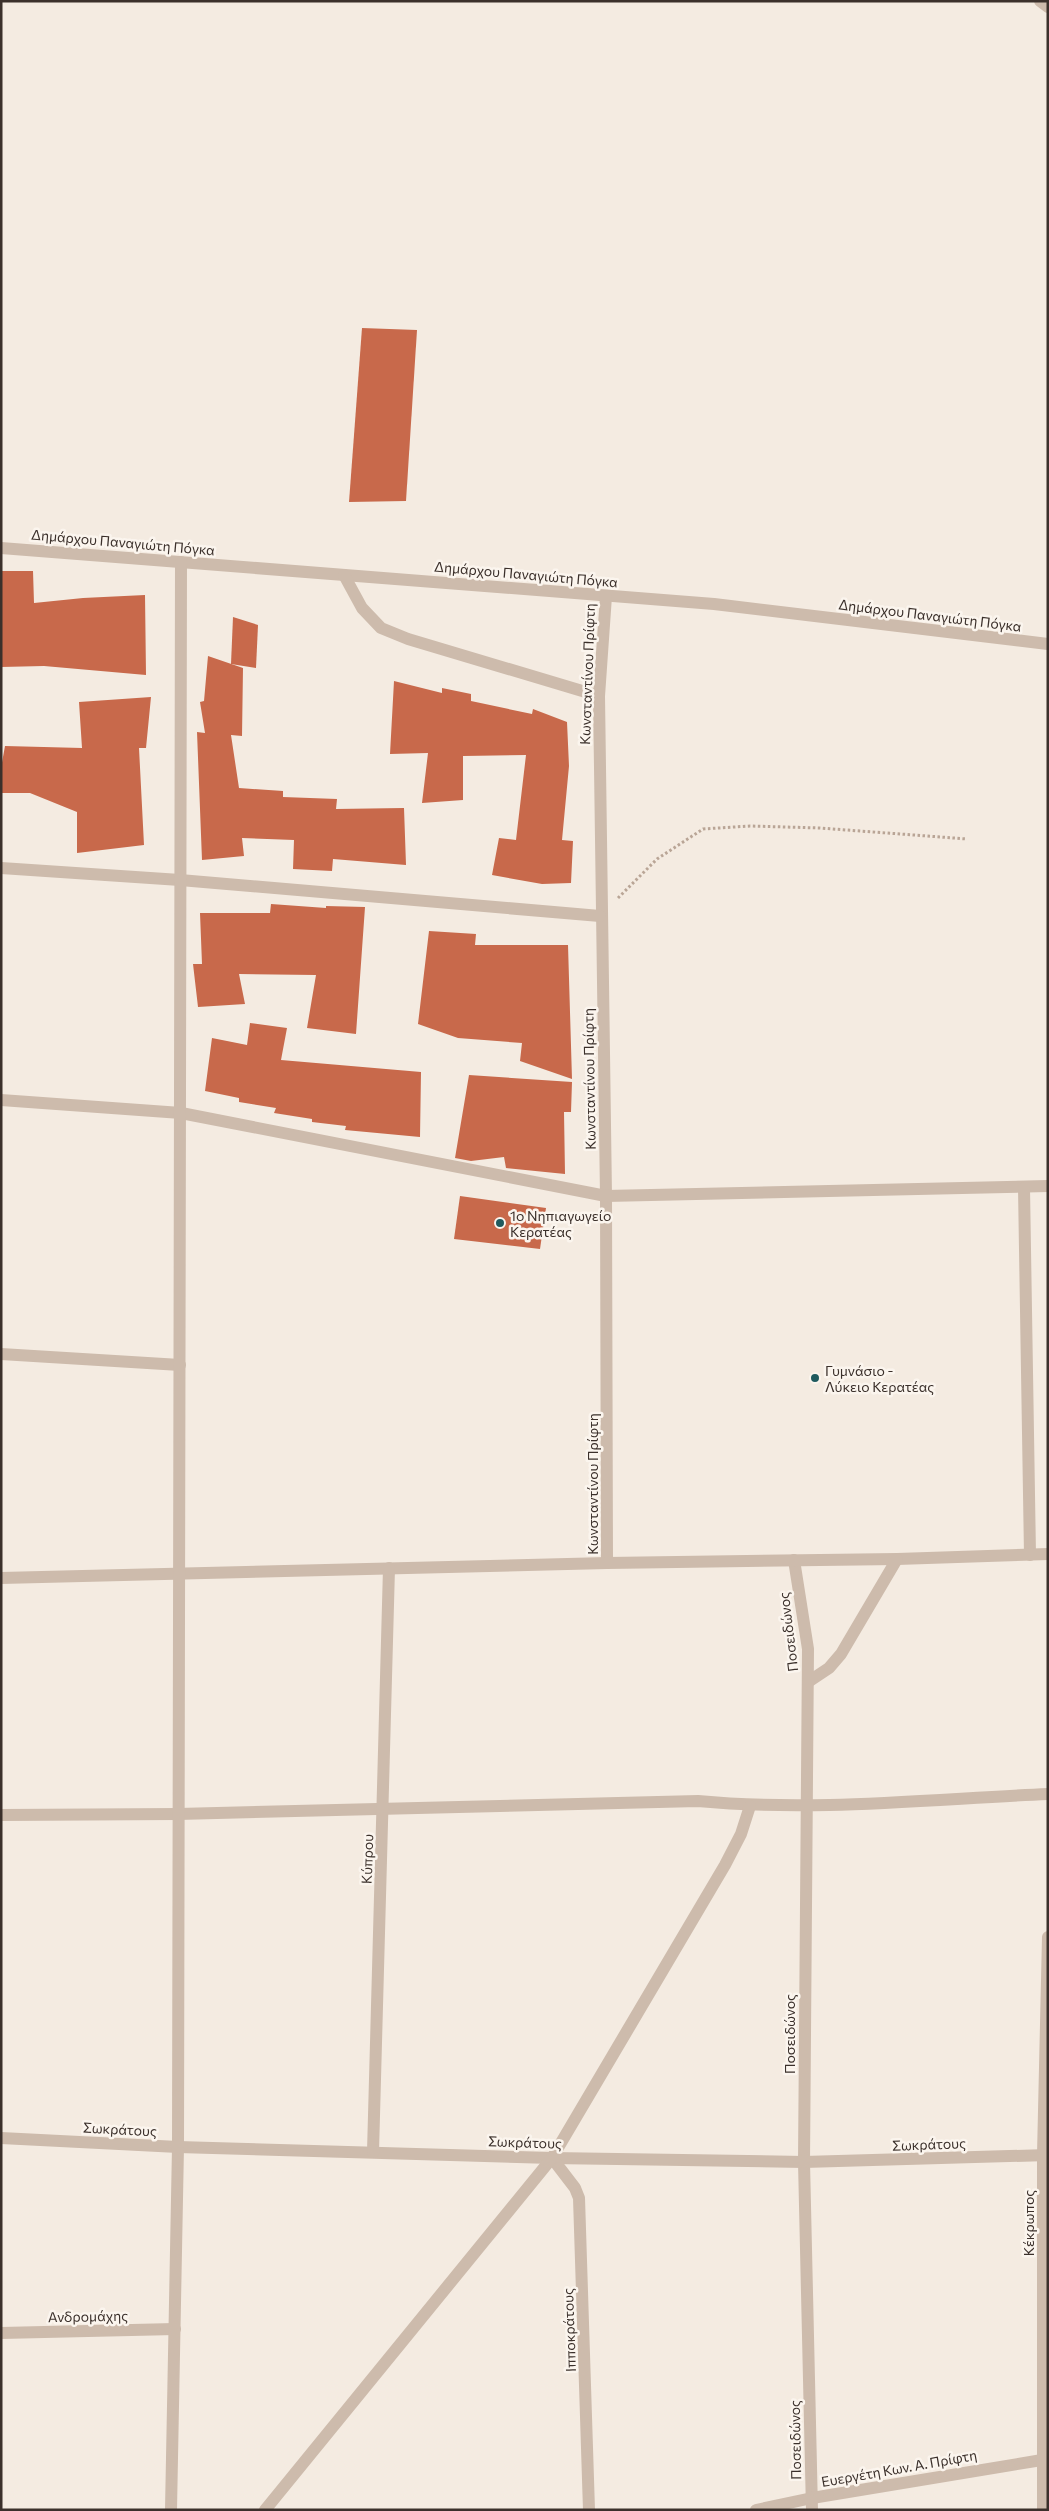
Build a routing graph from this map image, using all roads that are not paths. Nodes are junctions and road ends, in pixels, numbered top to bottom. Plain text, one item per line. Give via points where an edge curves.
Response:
1 (1040, 1) edge
2 (1048, 8) edge
3 (1, 548) edge
4 (181, 562) junction
5 (344, 575) junction
6 (606, 596) junction
7 (1048, 644) edge
8 (599, 696) junction
9 (1, 868) edge
10 (180, 880) junction
11 (600, 916) junction
12 (1, 1100) edge
13 (181, 1113) junction
14 (1048, 1186) edge
15 (1024, 1188) junction
16 (606, 1196) junction
17 (1, 1354) edge
18 (180, 1365) junction
19 (1048, 1554) edge
20 (1030, 1555) junction
21 (897, 1559) junction
22 (794, 1560) junction
23 (607, 1563) junction
24 (389, 1568) junction
25 (179, 1574) junction
26 (1, 1578) edge
27 (808, 1682) junction
28 (1048, 1794) edge
29 (750, 1806) junction
30 (806, 1806) junction
31 (383, 1809) junction
32 (178, 1814) junction
33 (1, 1815) edge
34 (1048, 1937) edge
35 (1, 2138) edge
36 (178, 2147) junction
37 (373, 2152) junction
38 (1046, 2155) edge
39 (552, 2158) junction
40 (804, 2162) junction
41 (175, 2329) junction
42 (1, 2333) edge
43 (1045, 2459) edge
44 (812, 2504) edge
45 (172, 2510) edge
46 (264, 2510) edge
47 (589, 2510) edge
48 (756, 2510) edge
49 (1043, 2510) edge

1 - 2 street
3 - 4 street, Δημάρχου Παναγιώτη Πόγκα
4 - 5 street, Δημάρχου Παναγιώτη Πόγκα
4 - 10 street
5 - 6 street, Δημάρχου Παναγιώτη Πόγκα
5 - 8 street via 362,608 381,628
6 - 7 street, Δημάρχου Παναγιώτη Πόγκα via 714,604
6 - 8 street, Κωνσταντίνου Πρίφτη
8 - 11 street, Κωνσταντίνου Πρίφτη
9 - 10 street
10 - 11 street
10 - 13 street
11 - 16 street, Κωνσταντίνου Πρίφτη
12 - 13 street
13 - 16 street
13 - 18 street
14 - 15 street
15 - 16 street
15 - 20 street
16 - 23 street, Κωνσταντίνου Πρίφτη
17 - 18 street
18 - 25 street
19 - 20 street
20 - 21 street
21 - 22 street
21 - 27 street via 840,1654 829,1668
22 - 23 street
22 - 27 street, Ποσειδώνος via 808,1649
23 - 24 street
24 - 25 street
24 - 31 street, Κύπρου
25 - 26 street
25 - 32 street
27 - 30 street, Ποσειδώνος
28 - 30 street
29 - 30 street
29 - 31 street via 698,1801
29 - 39 street via 741,1834 725,1865
30 - 40 street, Ποσειδώνος
31 - 32 street
31 - 37 street, Κύπρου
32 - 33 street
32 - 36 street
34 - 38 street, Κέκρωπος
35 - 36 street, Σωκράτους
36 - 37 street, Σωκράτους
36 - 41 street
37 - 39 street, Σωκράτους
38 - 40 street, Σωκράτους
38 - 43 street, Κέκρωπος
39 - 40 street, Σωκράτους
39 - 46 street
39 - 47 street, Ιπποκράτους via 579,2198
40 - 44 street, Ποσειδώνος
41 - 42 street, Ανδρομάχης
41 - 45 street
43 - 44 street, Ευεργέτη Κων. Α. Πρίφτη
43 - 49 street, Κέκρωπος
44 - 48 street, Ευεργέτη Κων. Α. Πρίφτη

